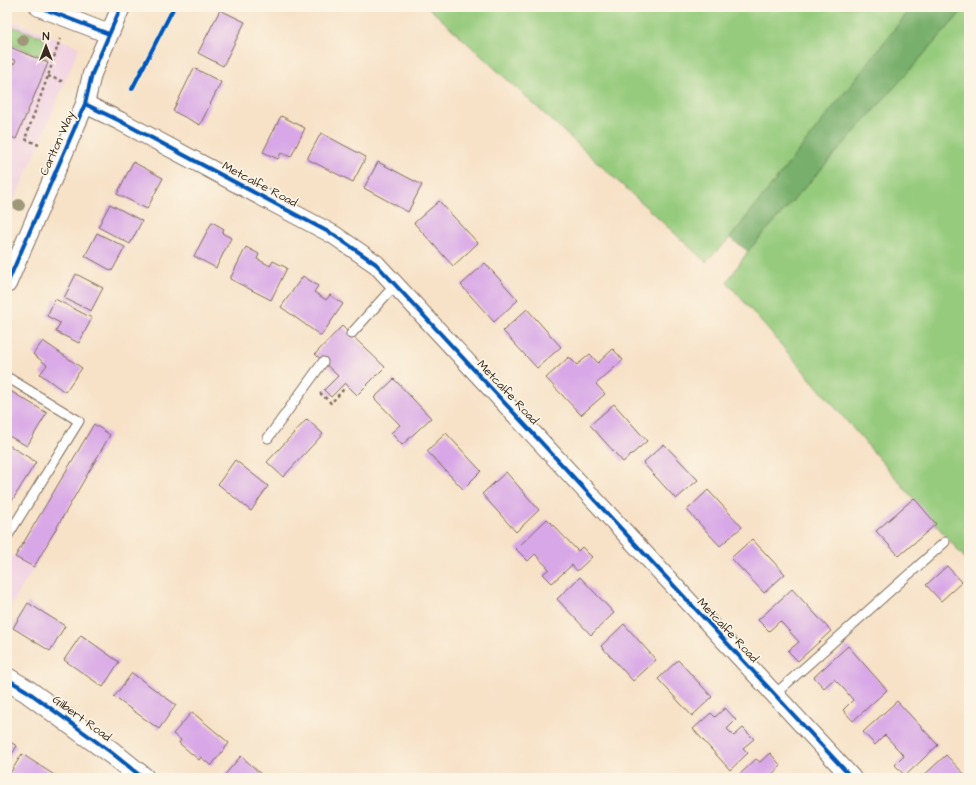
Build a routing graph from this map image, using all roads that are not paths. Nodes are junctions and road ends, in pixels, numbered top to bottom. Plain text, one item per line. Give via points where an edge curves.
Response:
1 (39, 7) edge
2 (121, 7) edge
3 (109, 34) junction
4 (85, 104) junction
5 (7, 284) edge
6 (395, 284) junction
7 (351, 334) dead end
8 (322, 362) dead end
9 (7, 377) edge
10 (268, 438) dead end
11 (7, 537) edge
12 (945, 542) dead end
13 (7, 679) edge
14 (775, 694) junction
15 (143, 778) edge
16 (852, 778) edge

1 - 3 street
2 - 3 street, Carlton Way
3 - 4 street, Carlton Way via 92,74
4 - 5 street, Carlton Way
4 - 6 street, Metcalfe Road via 334,235 376,264
6 - 7 lane
6 - 14 street, Metcalfe Road
8 - 10 lane
9 - 11 lane via 79,421
12 - 14 lane
13 - 15 street, Gilbert Road via 27,691
14 - 16 street, Metcalfe Road

